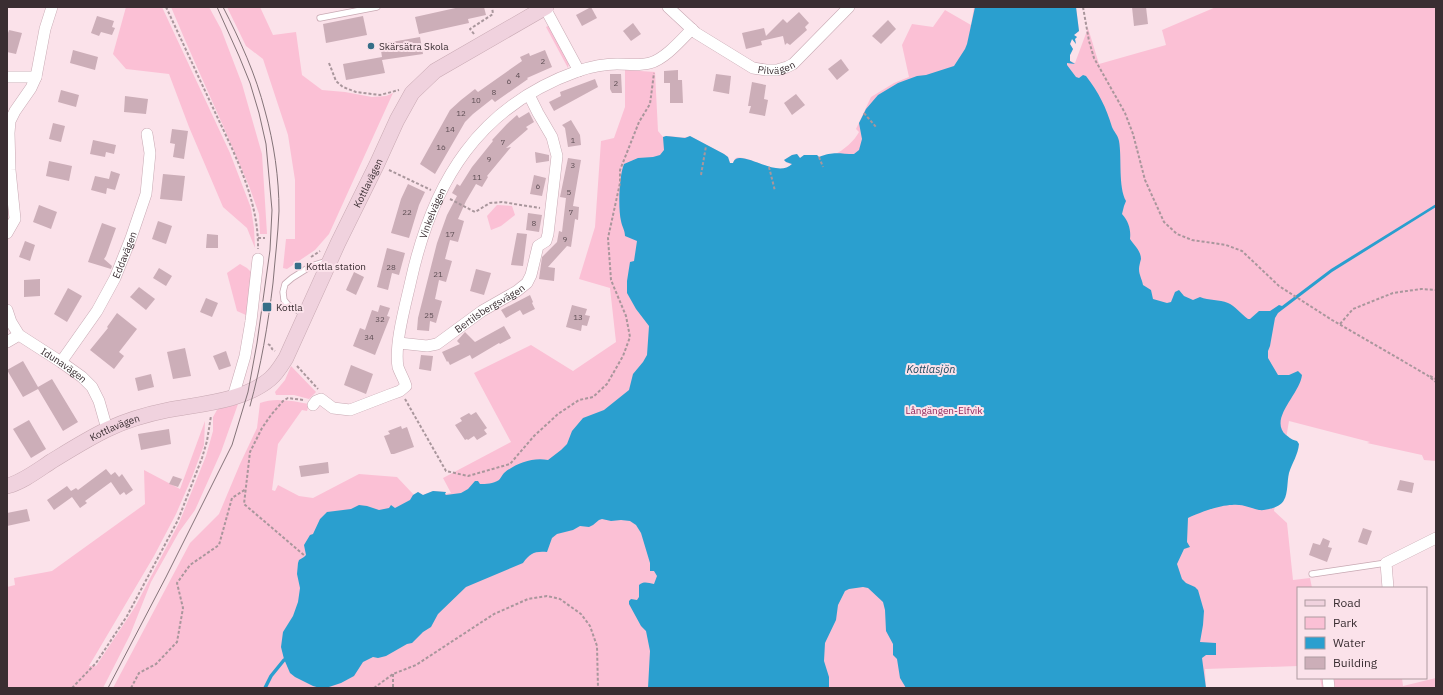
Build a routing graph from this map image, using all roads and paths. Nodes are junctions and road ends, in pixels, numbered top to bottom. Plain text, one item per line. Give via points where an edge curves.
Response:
1 (52, 7) edge
2 (166, 7) edge
3 (377, 7) edge
4 (492, 7) edge
5 (546, 7) edge
6 (668, 7) edge
7 (849, 7) edge
8 (1084, 7) edge
9 (320, 18) dead end
10 (692, 29) junction
11 (474, 35) dead end
12 (656, 61) junction
13 (329, 64) dead end
14 (578, 71) junction
15 (36, 77) junction
16 (7, 78) edge
17 (400, 89) dead end
18 (529, 95) junction
19 (864, 113) dead end
20 (876, 127) dead end
21 (147, 134) dead end
22 (706, 146) dead end
23 (819, 157) dead end
24 (378, 164) junction
25 (769, 167) dead end
26 (823, 167) dead end
27 (701, 175) dead end
28 (775, 191) dead end
29 (439, 194) junction
30 (551, 210) junction
31 (7, 233) edge
32 (258, 238) junction
33 (265, 238) dead end
34 (258, 259) joint
35 (331, 259) junction
36 (1436, 290) edge
37 (7, 310) edge
38 (306, 315) junction
39 (1339, 324) junction
40 (19, 335) junction
41 (7, 342) edge
42 (268, 344) dead end
43 (399, 344) junction
44 (286, 358) junction
45 (61, 362) junction
46 (1427, 375) junction
47 (1436, 379) edge
48 (1436, 382) edge
49 (400, 391) junction
50 (233, 397) junction
51 (318, 402) junction
52 (209, 403) junction
53 (107, 429) junction
54 (7, 486) edge
55 (246, 489) junction
56 (1436, 538) edge
57 (305, 556) dead end
58 (1386, 563) junction
59 (1312, 574) dead end
60 (1388, 587) edge
61 (393, 674) junction
62 (72, 688) edge
63 (131, 688) edge
64 (374, 688) edge
65 (393, 688) edge
66 (598, 688) edge

1 - 15 street
2 - 32 path via 234,154 251,199
3 - 9 lane
4 - 11 path via 493,14 470,28
5 - 14 street
5 - 24 street, Kottlavägen via 435,71 423,82 412,93 397,120
6 - 10 street, Pilvägen
7 - 10 street, Pilvägen via 793,64 777,70 753,68
8 - 39 path via 1088,41 1094,58 1125,113 1145,180 1164,222 1177,234 1192,240 1242,250 1278,286
10 - 12 street
12 - 14 street via 602,65
12 - 49 path via 650,104 639,122 620,170 608,238 612,280 626,316 630,337 623,356 607,384 593,397 579,400 558,414 534,436 510,464 468,476 446,471
13 - 17 path via 336,81 356,92 380,95
14 - 18 street, Vinkelvägen
15 - 16 street
15 - 31 street via 10,121 10,170 15,219
18 - 29 street, Vinkelvägen via 507,109 480,134 462,155
18 - 30 street, Bertilsbergsvägen via 555,145 557,156
19 - 20 path
21 - 45 street, Eddavägen via 150,153 146,194 131,238 115,278 97,311
22 - 27 path
23 - 26 path
24 - 29 path
24 - 35 street, Kottlavägen
25 - 28 path
29 - 30 path via 475,212 490,203 502,202
29 - 43 street, Vinkelvägen via 414,265
30 - 43 street, Bertilsbergsvägen via 546,241 538,246 527,283 482,311 437,344
32 - 33 path
32 - 34 path
34 - 50 street via 245,356
35 - 38 street, Kottlavägen
35 - 38 lane via 311,266 285,284 284,300
36 - 39 path via 1420,289 1393,293 1353,309
37 - 40 street, Idunavägen
38 - 44 street, Kottlavägen
39 - 46 path
40 - 41 street
40 - 45 street, Idunavägen
42 - 44 path
43 - 49 street, Vinkelvägen via 398,365 406,386
44 - 50 street, Kottlavägen via 270,379 255,389
44 - 51 path via 292,360 321,393
45 - 53 street, Idunavägen via 92,387 100,401
46 - 47 path
46 - 48 path
49 - 51 street via 350,410
50 - 52 street, Kottlavägen
51 - 55 path via 288,398 271,415 250,452
52 - 53 street, Kottlavägen via 148,414
52 - 62 path via 211,413 207,441 178,520 127,616 96,663
53 - 54 street, Kottlavägen
55 - 57 path via 244,504
55 - 63 path via 232,498 219,545 190,565 177,584 183,608 177,642 156,664 139,673
56 - 58 street
58 - 59 lane
58 - 60 street
61 - 64 path
61 - 65 path
61 - 66 path via 416,665 494,614 528,599 547,596 560,599 581,614 590,626 597,646

